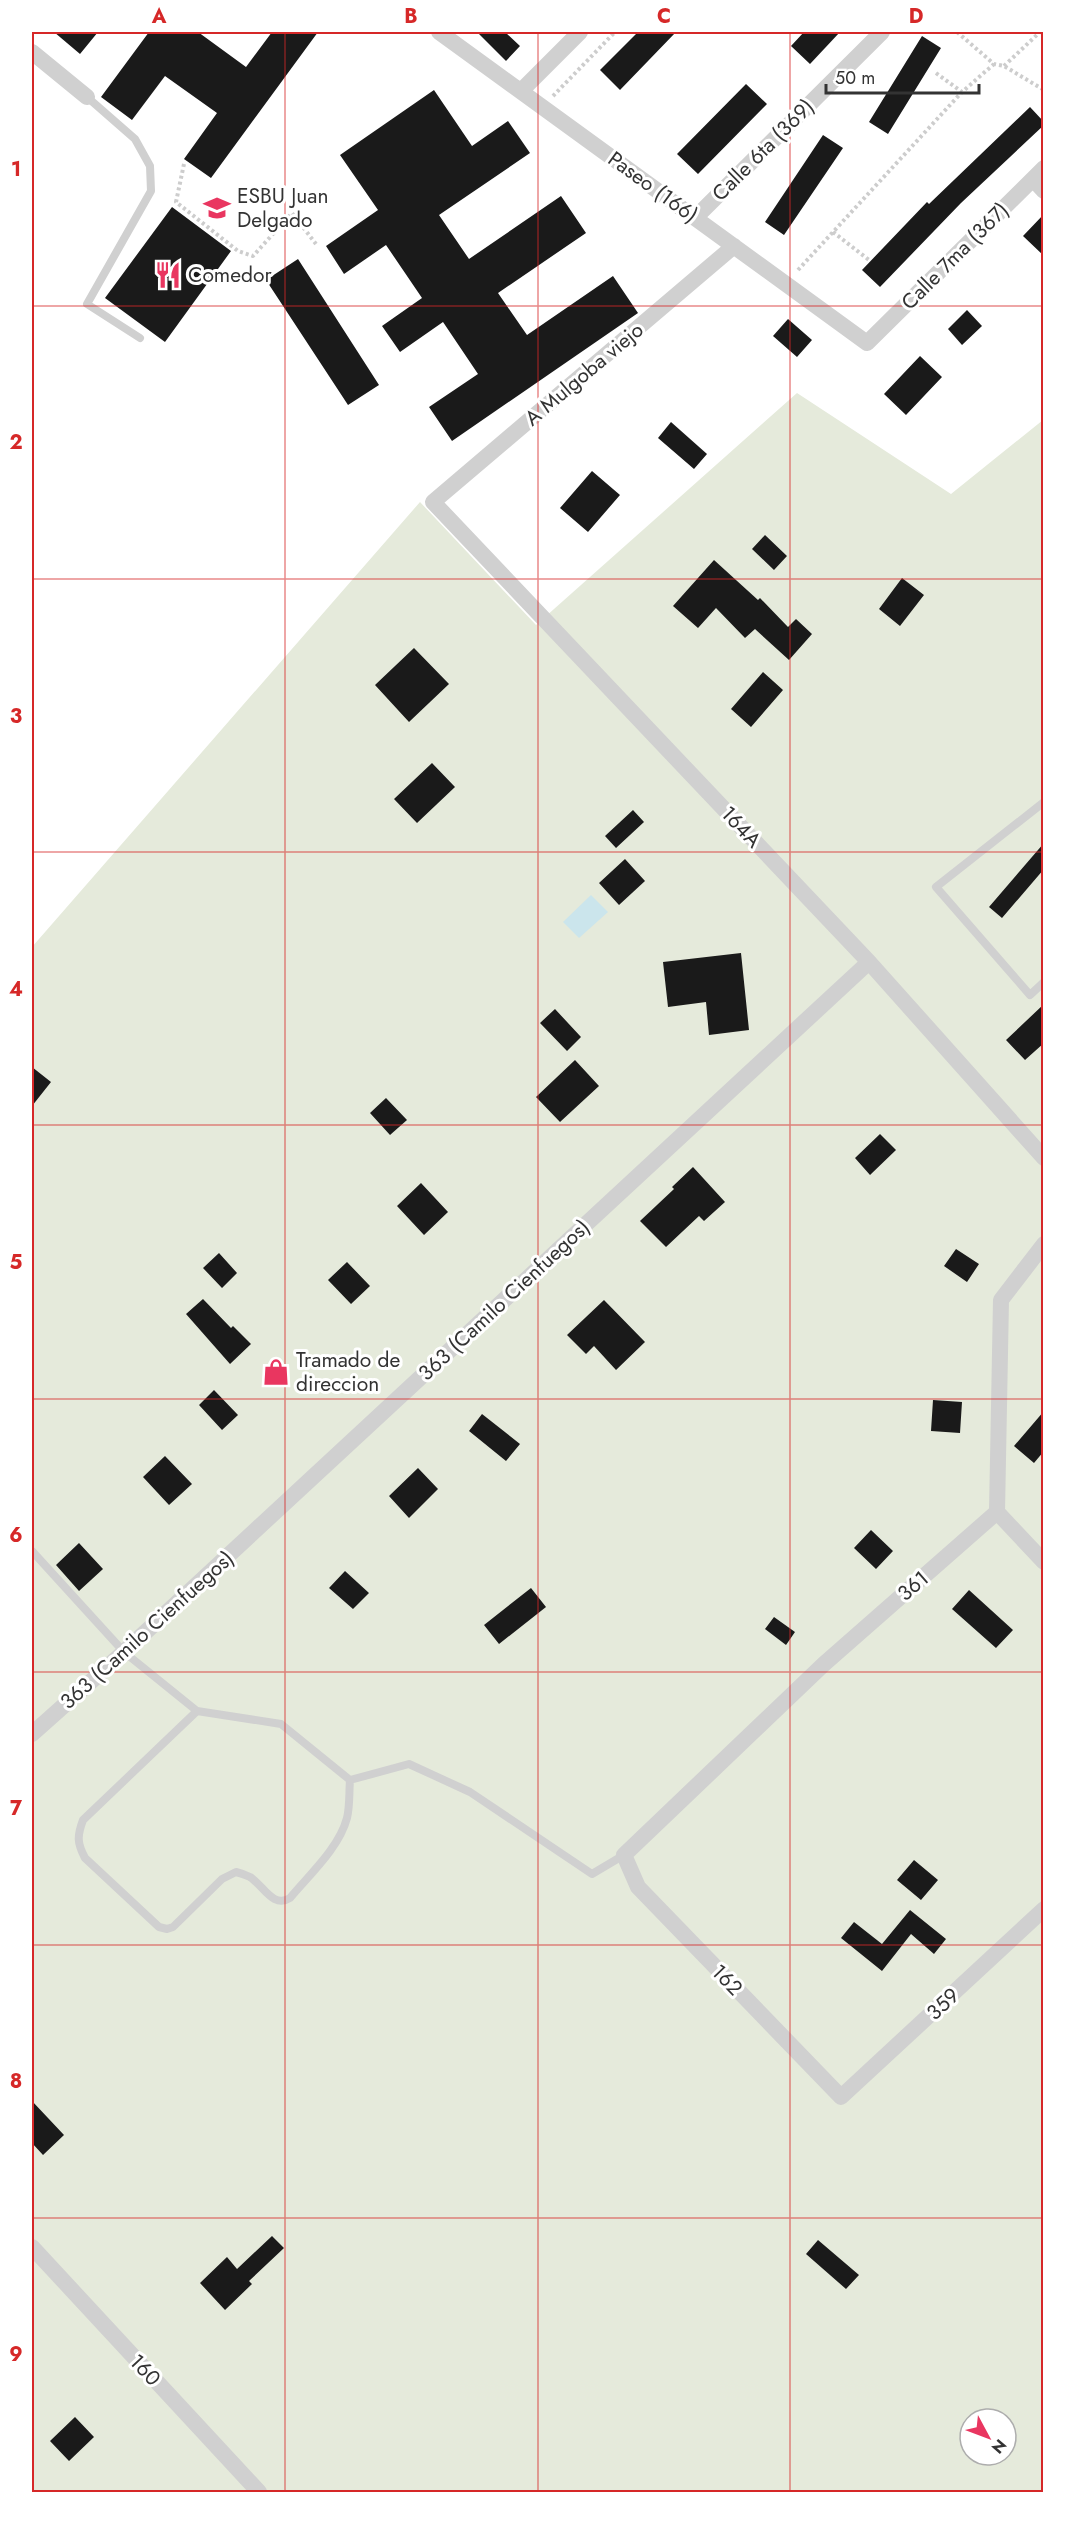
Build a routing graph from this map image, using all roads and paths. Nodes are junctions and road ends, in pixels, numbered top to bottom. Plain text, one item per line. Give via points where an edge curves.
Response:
1 (439, 32) edge
2 (580, 32) edge
3 (615, 32) edge
4 (882, 32) edge
5 (957, 32) edge
6 (1040, 32) edge
7 (32, 52) edge
8 (994, 64) junction
9 (1004, 66) junction
10 (936, 73) dead end
11 (1044, 90) edge
12 (520, 91) junction
13 (962, 92) junction
14 (87, 97) joint
15 (549, 101) dead end
16 (184, 164) dead end
17 (1040, 179) edge
18 (695, 218) junction
19 (833, 232) junction
20 (316, 244) dead end
21 (734, 246) junction
22 (869, 260) dead end
23 (786, 284) junction
24 (140, 338) dead end
25 (867, 343) joint
26 (433, 502) joint
27 (1044, 802) edge
28 (869, 962) junction
29 (1044, 982) edge
30 (1044, 1158) edge
31 (1044, 1244) edge
32 (997, 1512) junction
33 (32, 1551) edge
34 (1044, 1562) edge
35 (124, 1652) junction
36 (197, 1711) junction
37 (32, 1734) edge
38 (350, 1780) junction
39 (624, 1855) junction
40 (1044, 1909) edge
41 (841, 2097) joint
42 (32, 2247) edge
43 (259, 2493) edge

1 - 12 street, Paseo (166)
2 - 12 street
3 - 15 path
4 - 18 street, Calle 6ta (369)
5 - 8 path
6 - 9 path
7 - 14 street
8 - 9 path
8 - 13 path
9 - 11 path
10 - 13 path
12 - 18 street, Paseo (166)
13 - 19 path
14 - 24 lane via 135,139 150,166 151,191 87,304
16 - 20 path via 176,202 238,251 253,256 292,213
17 - 25 street, Calle 7ma (367)
18 - 21 street, Paseo (166)
19 - 22 path
19 - 23 path
21 - 23 street, Paseo (166)
21 - 26 street, A Mulgoba viejo
23 - 25 street, Paseo (166)
26 - 28 street, 164A
27 - 29 lane via 936,887 1030,995
28 - 30 street, 164A
28 - 35 street, 363 (Camilo Cienfuegos)
31 - 32 street via 1001,1300
32 - 34 street
32 - 39 street, 361 via 824,1664
33 - 35 lane
35 - 36 lane
35 - 37 street, 363 (Camilo Cienfuegos)
36 - 38 lane via 281,1724
36 - 38 lane via 83,1820 77,1835 85,1858 159,1927 173,1927 222,1879 236,1872 250,1877 276,1901 290,1898 344,1828
38 - 39 lane via 409,1764 470,1792 592,1874
39 - 41 street, 162 via 638,1887
40 - 41 street, 359
42 - 43 street, 160

